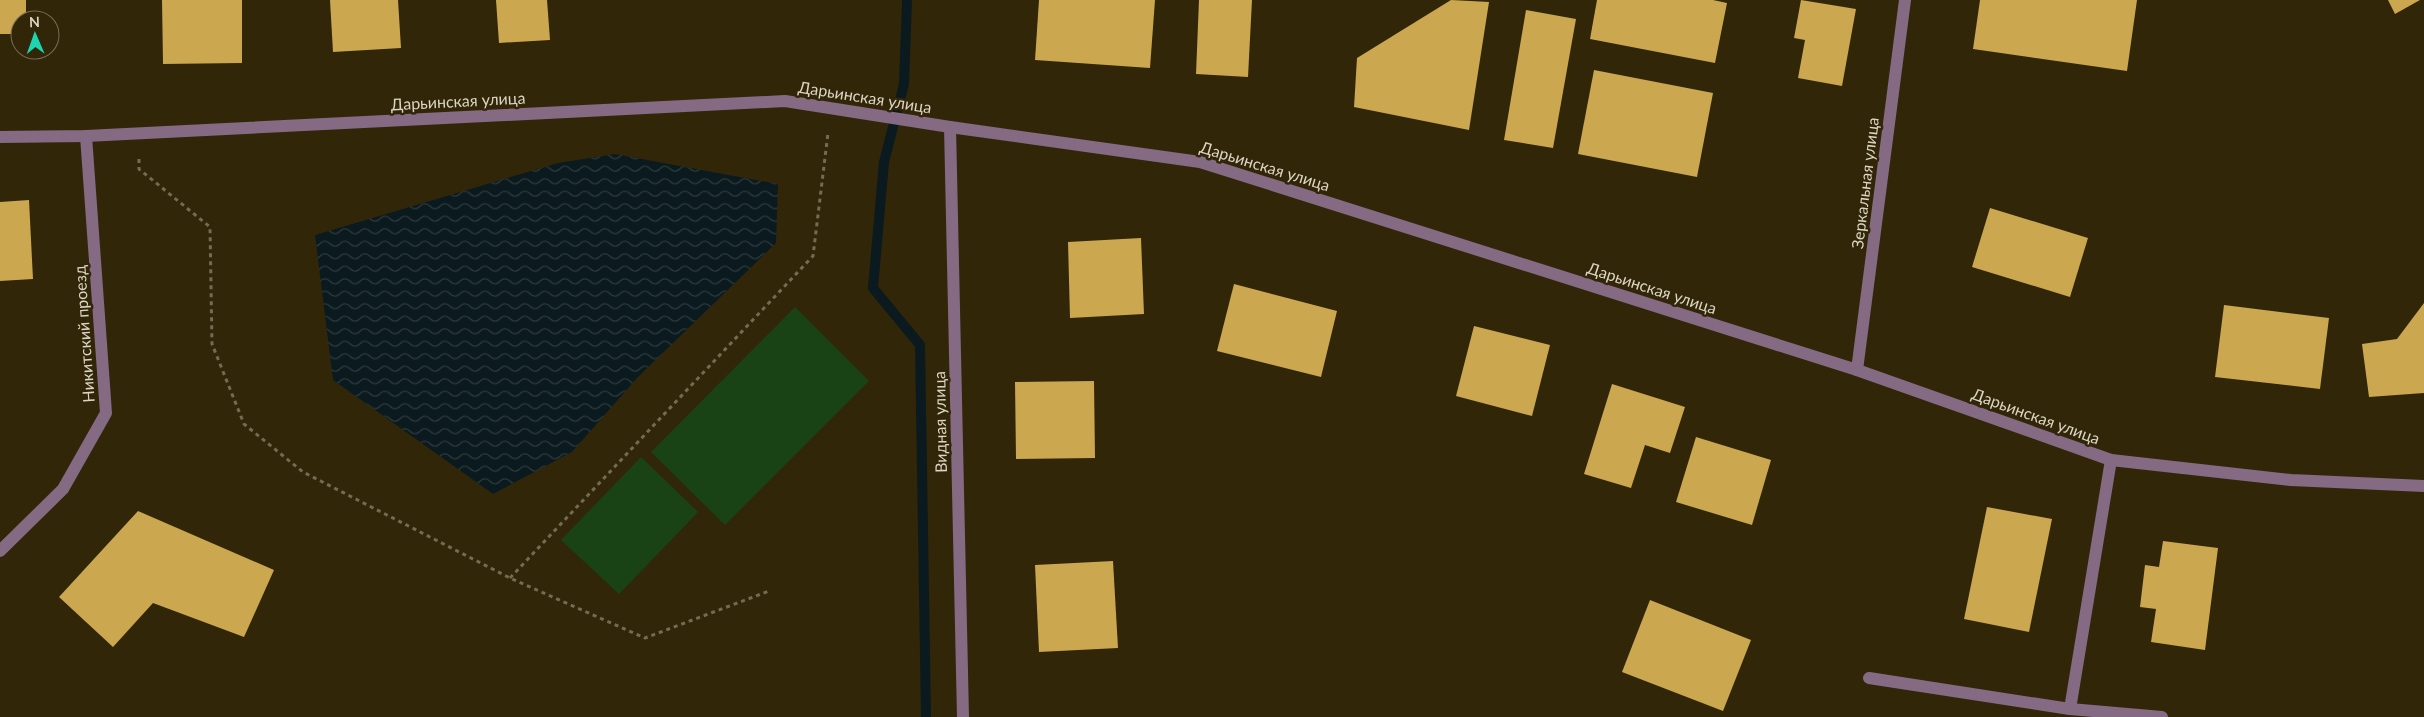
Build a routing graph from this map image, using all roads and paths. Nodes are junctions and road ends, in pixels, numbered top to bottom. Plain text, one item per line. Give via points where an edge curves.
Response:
1 (1905, 0) edge
2 (831, 108) junction
3 (950, 127) junction
4 (139, 133) junction
5 (86, 136) junction
6 (0, 137) edge
7 (1858, 370) junction
8 (2110, 460) junction
9 (2424, 486) edge
10 (0, 551) edge
11 (510, 578) junction
12 (769, 591) dead end
13 (1869, 678) dead end
14 (2070, 709) junction
15 (963, 717) edge
16 (2162, 717) edge

1 - 7 street, Зеркальная улица
2 - 3 street, Дарьинская улица
2 - 4 street, Дарьинская улица via 785,100
2 - 11 path via 813,256
3 - 7 street, Дарьинская улица via 1200,162
3 - 15 street, Видная улица
4 - 5 street, Дарьинская улица
4 - 11 path via 139,169 210,227 212,344 244,424 302,472
5 - 6 street, Дарьинская улица
5 - 10 street, Никитский проезд via 106,413 63,489
7 - 8 street, Дарьинская улица
8 - 9 street, Дарьинская улица via 2291,480
8 - 14 street
11 - 12 path via 645,638
13 - 14 street
14 - 16 street

